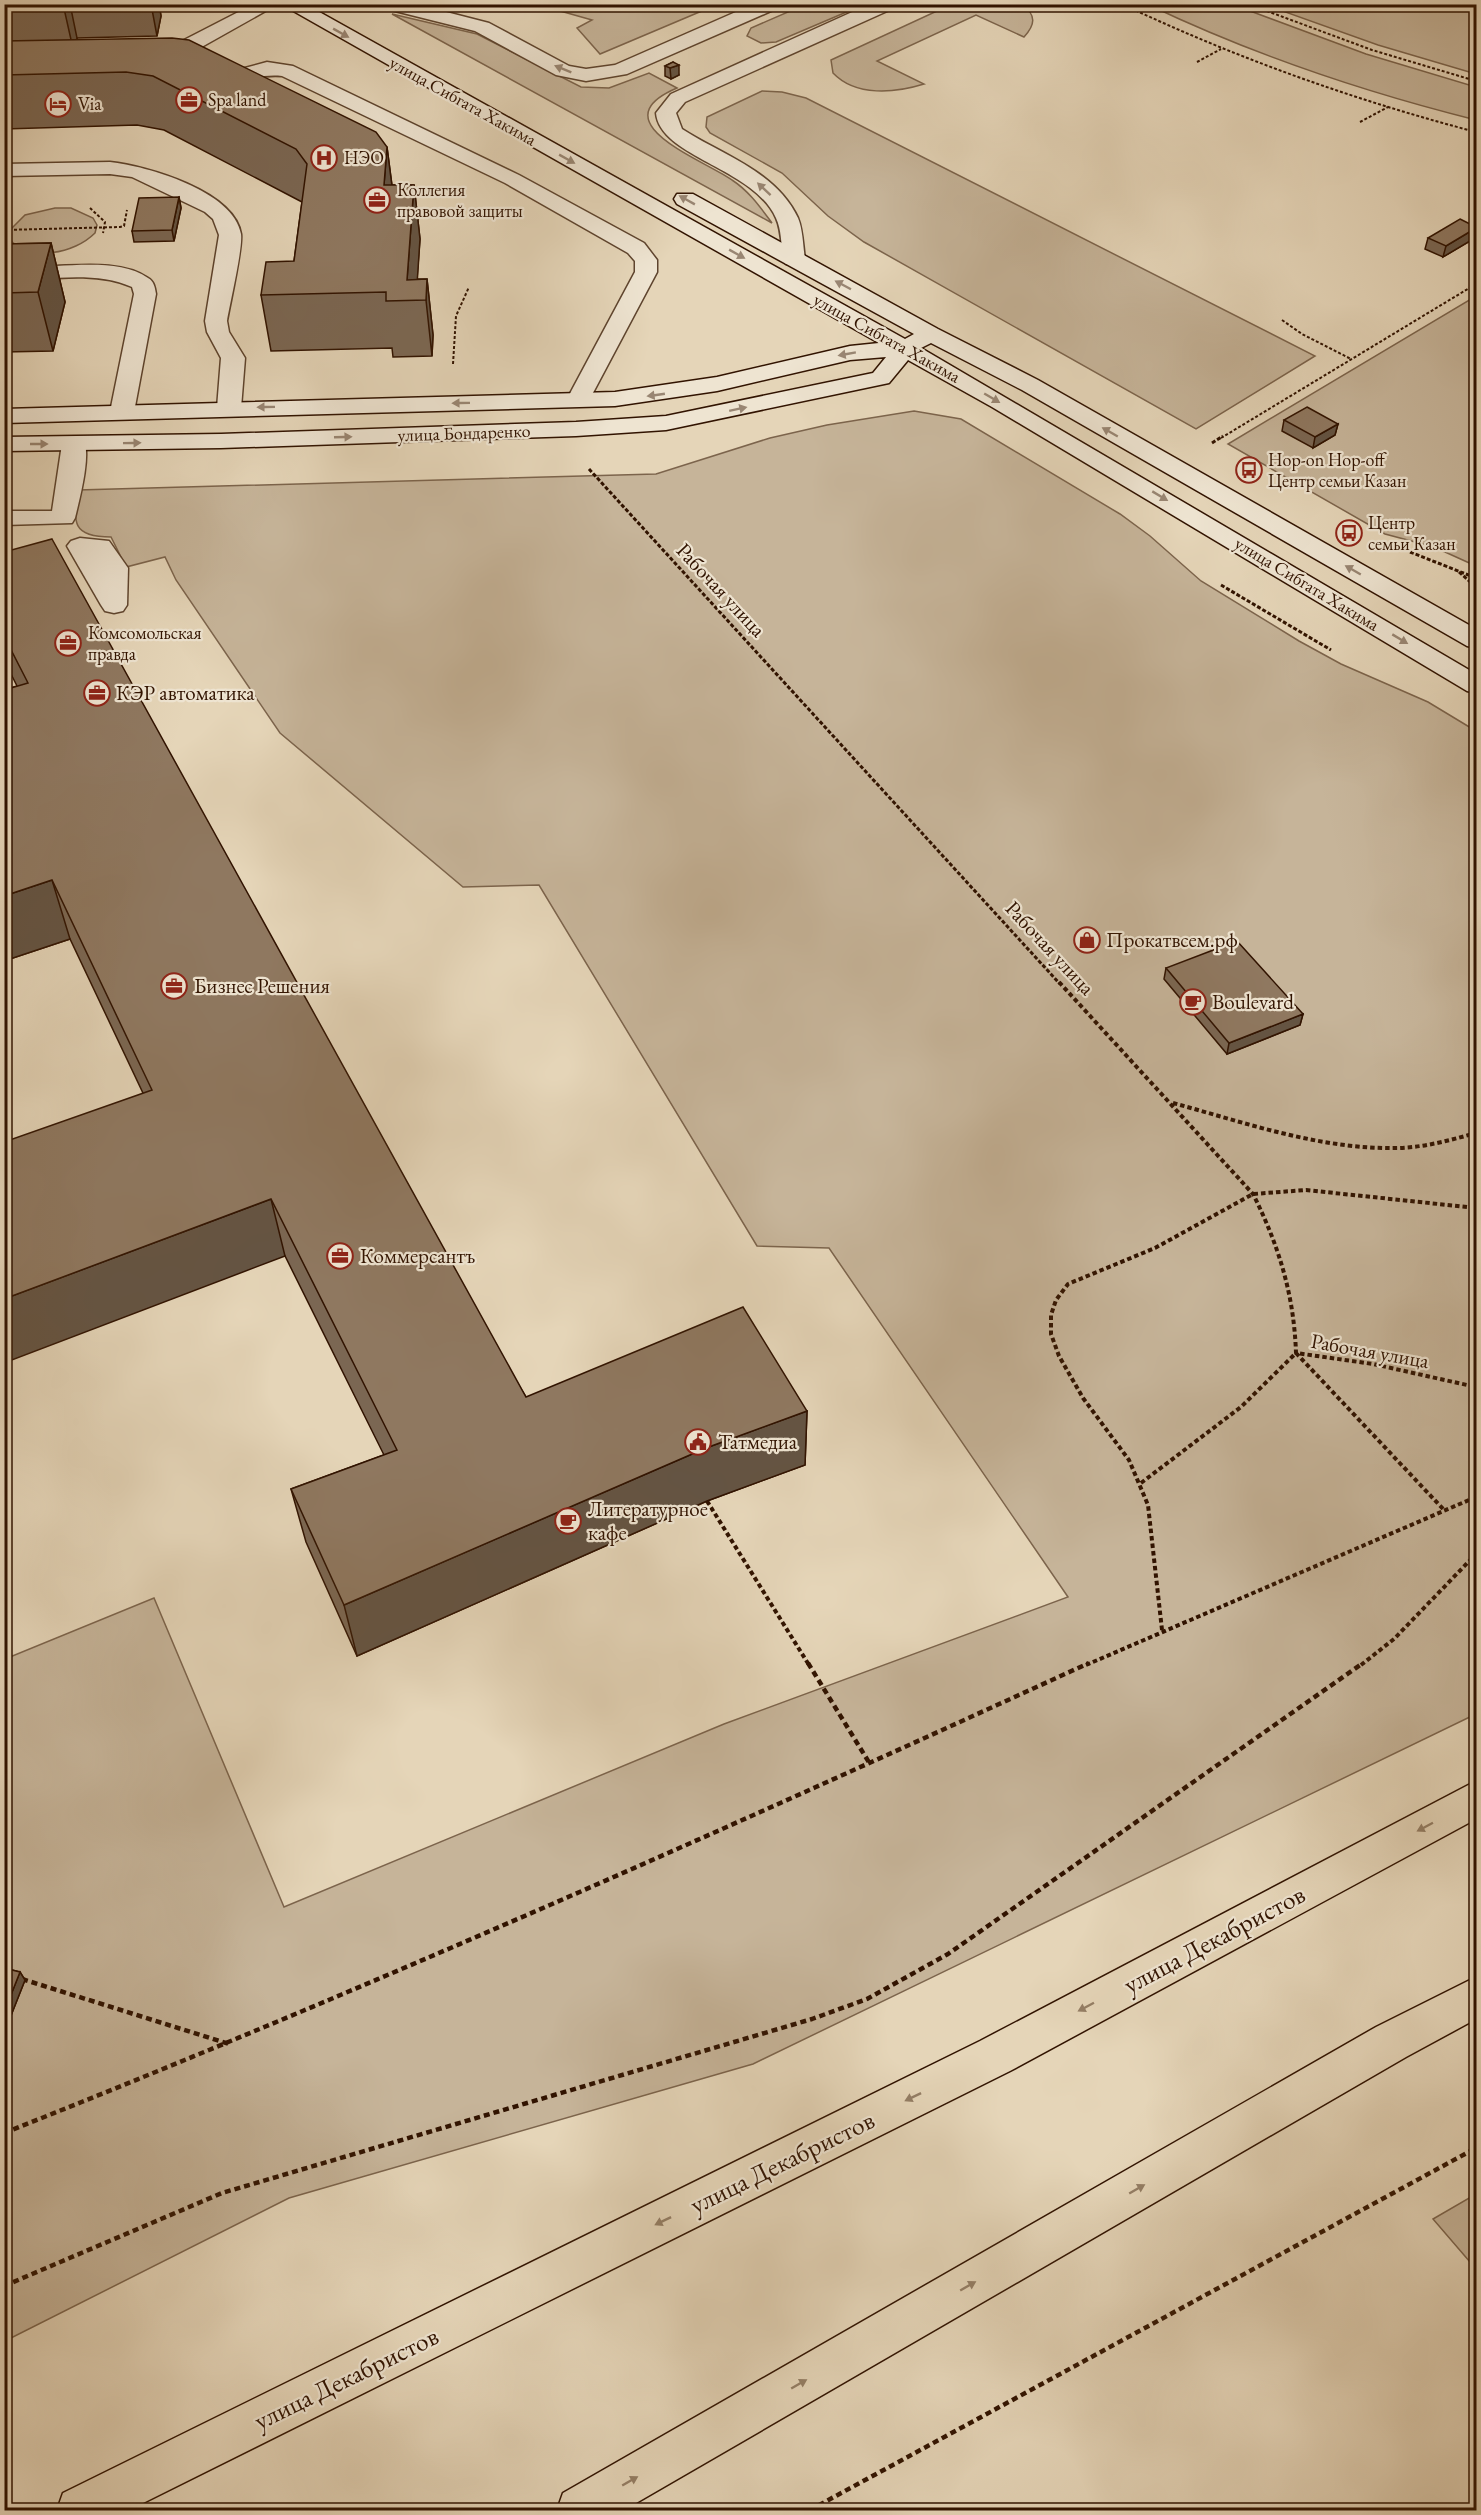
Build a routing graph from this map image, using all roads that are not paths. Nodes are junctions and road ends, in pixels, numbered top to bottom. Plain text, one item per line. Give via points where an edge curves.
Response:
1 (269, 4) edge
2 (290, 4) edge
3 (331, 4) edge
4 (390, 4) edge
5 (771, 4) edge
6 (888, 4) edge
7 (383, 33) dead end
8 (704, 33) junction
9 (722, 43) dead end
10 (741, 52) dead end
11 (759, 62) junction
12 (193, 76) edge
13 (169, 77) edge
14 (4, 170) edge
15 (663, 187) dead end
16 (794, 259) junction
17 (4, 275) edge
18 (930, 334) junction
19 (905, 348) junction
20 (578, 400) junction
21 (229, 408) junction
22 (122, 412) junction
23 (4, 416) edge
24 (4, 444) edge
25 (74, 444) junction
26 (4, 518) edge
27 (1476, 640) edge
28 (1476, 685) edge
29 (1476, 1799) edge
30 (1476, 1997) edge
31 (80, 2511) edge
32 (580, 2511) edge

1 - 13 main road via 142,71
2 -> 19 main road, улица Сибгата Хакима
3 - 7 main road, улица Сибгата Хакима
8 -> 4 main road via 602,74 563,71 482,27
5 - 8 main road
6 - 11 main road
8 - 9 main road
10 - 11 main road
16 -> 11 main road via 787,219 765,189 668,126 666,113 678,98
12 - 20 main road via 242,75 267,68 286,70 512,178 636,248 646,260 646,272
14 - 21 main road via 136,171 213,207 223,217 230,235 216,321 234,363
16 -> 15 main road, улица Сибгата Хакима
18 -> 16 main road, улица Сибгата Хакима
17 - 22 main road via 112,273 132,276 142,283 145,294
18 - 19 main road, улица Бондаренко
27 -> 18 main road, улица Сибгата Хакима via 1030,385
19 -> 20 main road, улица Бондаренко via 850,352 663,394
25 -> 19 main road, улица Бондаренко via 659,424 880,378
19 -> 28 main road, улица Сибгата Хакима
20 -> 21 main road, улица Бондаренко
21 - 22 main road, улица Бондаренко
22 - 23 main road, улица Бондаренко
24 -> 25 main road, улица Бондаренко
25 - 26 main road via 63,518
29 -> 31 main road, улица Декабристов via 995,2056
32 -> 30 main road via 1391,2042

